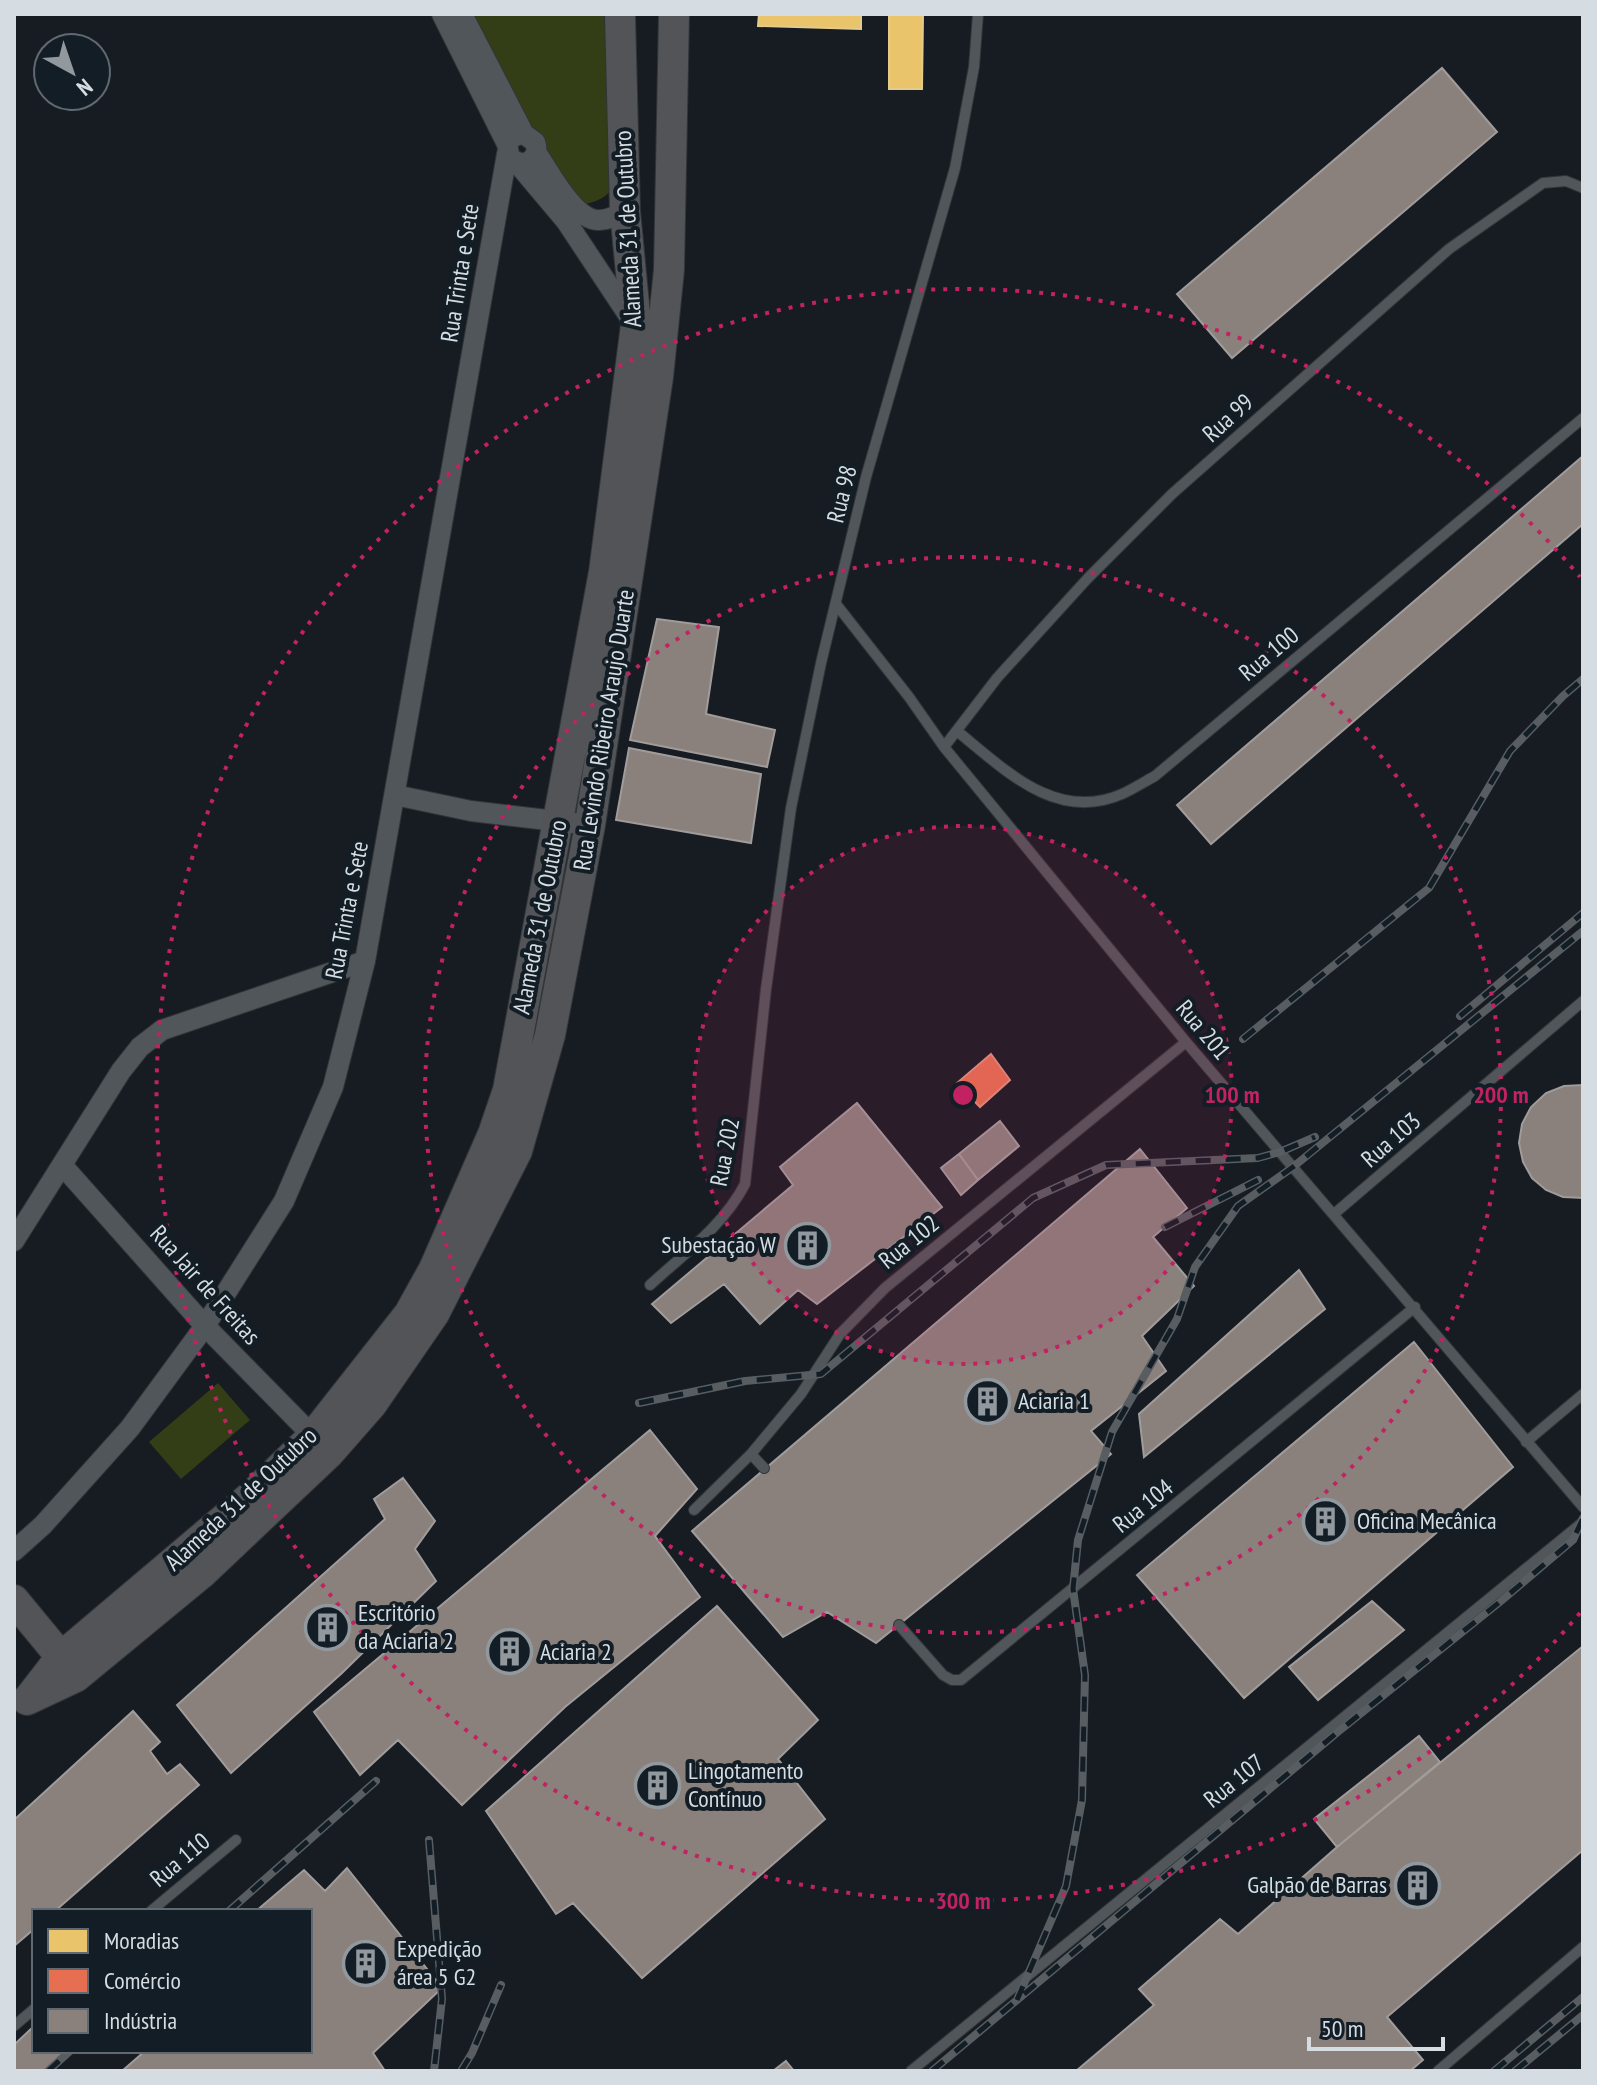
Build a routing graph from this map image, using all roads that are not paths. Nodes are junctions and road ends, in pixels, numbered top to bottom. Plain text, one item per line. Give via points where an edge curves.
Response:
1 (442, 14) edge
2 (462, 14) edge
3 (620, 14) edge
4 (674, 14) edge
5 (978, 14) edge
6 (621, 70) junction
7 (674, 74) junction
8 (514, 152) junction
9 (1583, 188) edge
10 (625, 211) junction
11 (650, 324) junction
12 (1583, 418) edge
13 (836, 604) junction
14 (957, 731) junction
15 (944, 747) junction
16 (395, 795) junction
17 (558, 821) junction
18 (590, 825) junction
19 (365, 961) junction
20 (766, 989) joint
21 (1583, 1001) edge
22 (1186, 1042) junction
23 (62, 1165) junction
24 (1334, 1214) junction
25 (14, 1241) edge
26 (650, 1285) dead end
27 (1415, 1307) junction
28 (424, 1309) junction
29 (205, 1326) junction
30 (1583, 1394) edge
31 (313, 1436) junction
32 (1526, 1442) junction
33 (751, 1454) junction
34 (764, 1468) dead end
35 (1583, 1507) edge
36 (694, 1510) dead end
37 (1583, 1522) edge
38 (14, 1551) edge
39 (14, 1600) edge
40 (899, 1625) dead end
41 (61, 1657) junction
42 (20, 1706) edge
43 (236, 1840) dead end
44 (153, 1909) edge
45 (1583, 1947) edge
46 (32, 2011) edge
47 (14, 2026) edge
48 (911, 2071) edge
49 (1438, 2071) edge

1 - 8 street
2 - 8 street
3 - 6 main road, Alameda 31 de Outubro
4 - 7 main road, Alameda 31 de Outubro
5 - 13 lane, Rua 98 via 955,168 866,477
6 - 7 main road
6 - 10 main road, Alameda 31 de Outubro
7 - 11 main road, Alameda 31 de Outubro via 669,270
8 - 10 street via 535,142 536,152 586,218 600,220
8 - 11 street
8 - 16 street, Rua Trinta e Sete via 501,182
9 - 14 lane, Rua 99 via 1566,181 1543,183 1449,249 1172,494 997,678
10 - 11 main road, Alameda 31 de Outubro
11 - 17 main road, Alameda 31 de Outubro
11 - 18 main road, Rua Levindo Ribeiro Araujo Duarte via 658,377
12 - 14 lane, Rua 100 via 1155,776 1121,795 1096,802 1059,801 1024,785
13 - 15 lane, Rua 201
13 - 20 lane, Rua 98 via 791,808
14 - 15 lane, Rua 99
15 - 22 lane, Rua 201
16 - 17 street
16 - 19 street, Rua Trinta e Sete
17 - 18 street
17 - 28 main road, Alameda 31 de Outubro via 508,1090 440,1256
18 - 28 main road, Rua Levindo Ribeiro Araujo Duarte via 550,1035 517,1151
19 - 23 street via 162,1030 121,1071
19 - 29 street, Rua Trinta e Sete via 333,1087 284,1201
20 - 26 lane, Rua 202 via 745,1184 725,1215
21 - 24 lane, Rua 103
22 - 24 lane, Rua 201
22 - 33 lane, Rua 102 via 885,1288 840,1334 801,1394
23 - 25 street
23 - 29 street, Rua Jair de Freitas
24 - 27 lane, Rua 201
27 - 32 lane, Rua 201
27 - 40 lane, Rua 104 via 961,1680 943,1675
28 - 31 main road, Alameda 31 de Outubro
28 - 42 main road, Rua Levindo Ribeiro Araujo Duarte via 372,1404 329,1453 201,1574 76,1677
29 - 31 street, Rua Jair de Freitas
29 - 38 street, Rua Trinta e Sete via 130,1428
30 - 32 lane
31 - 41 main road, Alameda 31 de Outubro via 250,1497
32 - 35 lane, Rua 201
33 - 34 lane
33 - 36 lane, Rua 102
37 - 48 lane, Rua 107
39 - 41 main road
41 - 42 main road, Rua Levindo Ribeiro Araujo Duarte
43 - 44 lane, Rua 110
45 - 49 lane
46 - 47 lane

